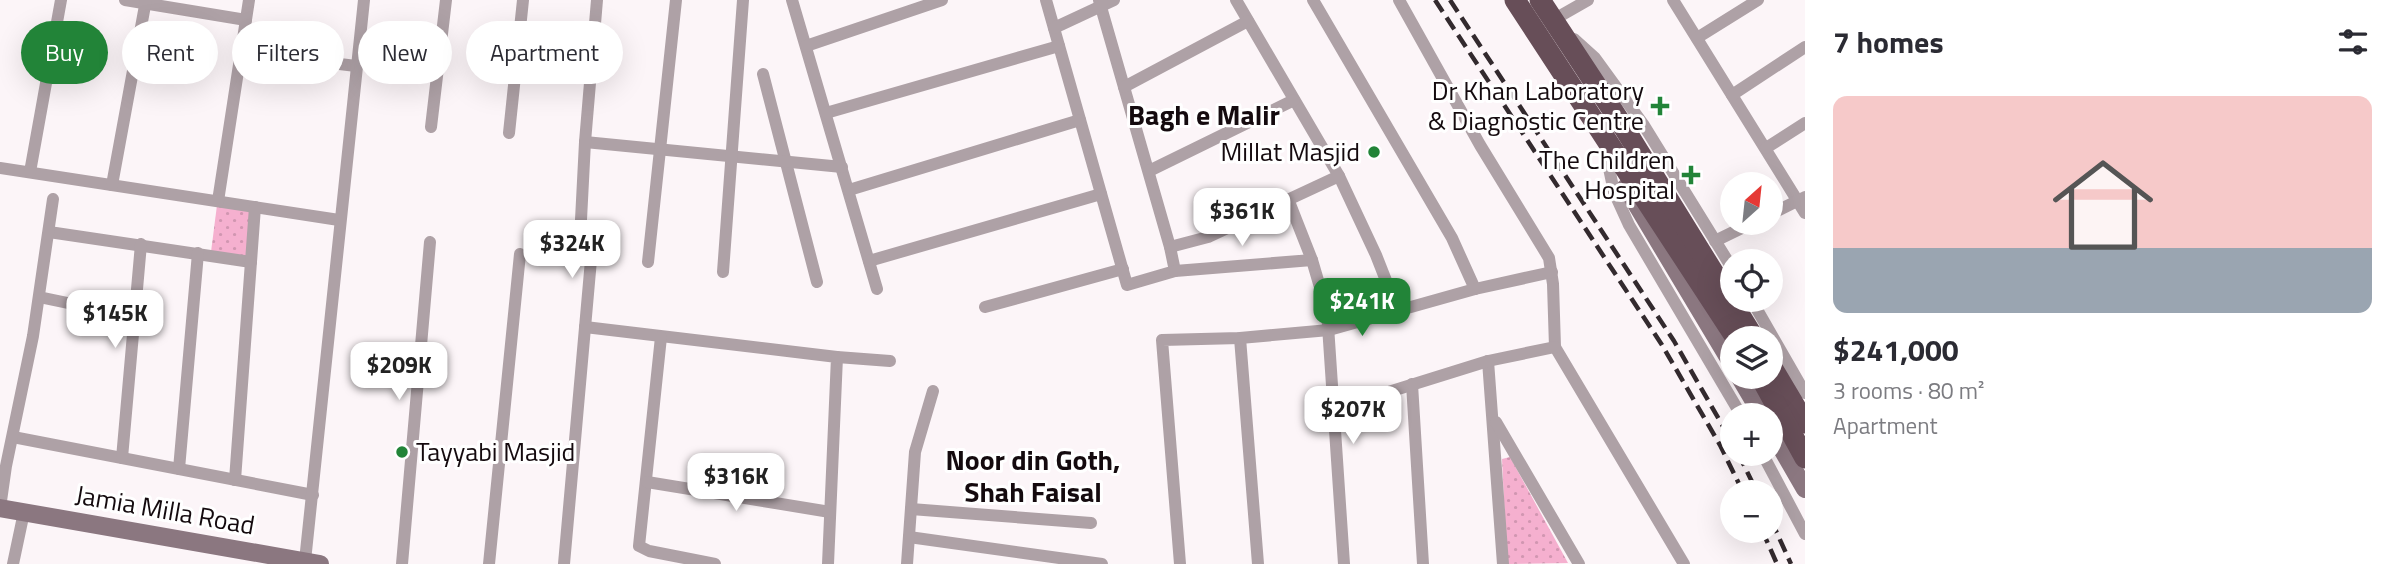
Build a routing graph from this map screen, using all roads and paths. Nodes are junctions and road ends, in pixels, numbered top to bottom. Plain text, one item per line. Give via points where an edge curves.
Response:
1 (61, 0) edge
2 (125, 0) edge
3 (249, 0) edge
4 (364, 0) edge
5 (446, 0) edge
6 (523, 0) edge
7 (597, 0) edge
8 (676, 0) edge
9 (743, 0) edge
10 (792, 0) edge
11 (942, 0) edge
12 (1046, 0) edge
13 (1114, 0) edge
14 (1236, 0) edge
15 (1313, 0) edge
16 (1399, 0) edge
17 (1515, 0) edge
18 (1539, 0) edge
19 (1588, 0) edge
20 (1673, 0) edge
21 (1758, 0) edge
22 (145, 2) edge
23 (1100, 3) edge
24 (246, 20) joint
25 (1553, 20) junction
26 (1248, 21) junction
27 (1054, 27) junction
28 (1697, 38) junction
29 (806, 46) junction
30 (1059, 46) junction
31 (1805, 47) edge
32 (344, 64) edge
33 (356, 66) junction
34 (763, 74) dead end
35 (236, 84) edge
36 (1124, 87) junction
37 (1732, 95) junction
38 (1294, 100) junction
39 (826, 113) junction
40 (1593, 118) junction
41 (1080, 120) junction
42 (1805, 122) edge
43 (431, 127) dead end
44 (509, 134) dead end
45 (585, 142) junction
46 (1766, 148) junction
47 (660, 150) junction
48 (1605, 154) junction
49 (733, 157) junction
50 (784, 162) junction
51 (842, 167) junction
52 (0, 168) edge
53 (30, 172) junction
54 (1149, 172) junction
55 (1339, 176) junction
56 (112, 185) junction
57 (849, 190) junction
58 (1101, 194) junction
59 (53, 199) dead end
60 (1289, 199) junction
61 (218, 201) junction
62 (1803, 204) edge
63 (255, 206) junction
64 (1783, 210) edge
65 (339, 220) junction
66 (49, 232) junction
67 (1728, 235) edge
68 (1716, 241) junction
69 (430, 242) dead end
70 (141, 244) junction
71 (1170, 247) junction
72 (1721, 249) edge
73 (198, 253) junction
74 (520, 254) dead end
75 (1312, 260) junction
76 (869, 261) junction
77 (251, 262) junction
78 (648, 262) dead end
79 (1123, 269) junction
80 (1175, 271) junction
81 (723, 272) dead end
82 (1552, 272) junction
83 (817, 282) dead end
84 (877, 289) dead end
85 (1475, 289) junction
86 (39, 298) junction
87 (985, 307) dead end
88 (1398, 311) junction
89 (1758, 312) edge
90 (135, 317) junction
91 (1728, 326) edge
92 (1747, 326) edge
93 (585, 327) junction
94 (1329, 330) junction
95 (661, 337) junction
96 (1240, 338) junction
97 (1720, 344) edge
98 (1555, 347) junction
99 (837, 357) junction
100 (890, 361) dead end
101 (1488, 361) junction
102 (1412, 384) junction
103 (1783, 386) edge
104 (1767, 389) edge
105 (933, 391) dead end
106 (1805, 393) edge
107 (1734, 403) edge
108 (1334, 409) junction
109 (1494, 419) junction
110 (1805, 423) edge
111 (13, 437) junction
112 (1783, 451) edge
113 (122, 458) junction
114 (1805, 458) edge
115 (236, 466) junction
116 (1769, 466) edge
117 (179, 469) junction
118 (235, 480) junction
119 (647, 482) junction
120 (1805, 489) edge
121 (313, 495) junction
122 (0, 508) edge
123 (911, 509) junction
124 (24, 512) junction
125 (830, 512) junction
126 (1091, 523) dead end
127 (1805, 534) edge
128 (909, 537) junction
129 (1019, 558) edge
130 (312, 563) edge
131 (13, 564) edge
132 (402, 564) edge
133 (489, 564) edge
134 (564, 564) edge
135 (715, 564) edge
136 (828, 564) edge
137 (907, 564) edge
138 (1102, 564) edge
139 (1180, 564) edge
140 (1258, 564) edge
141 (1344, 564) edge
142 (1423, 564) edge
143 (1503, 564) edge
144 (1579, 564) edge
145 (1684, 564) edge

1 - 53 street
2 - 22 street
3 - 24 street
4 - 33 street
5 - 43 street
6 - 44 street
7 - 45 street
8 - 47 street
9 - 49 street
10 - 29 street
11 - 29 street
12 - 27 street
13 - 23 street
14 - 26 street
15 - 85 street via 1452,238
16 - 82 street via 1549,258
17 - 40 highway
18 - 25 highway
19 - 25 street
20 - 28 street
21 - 28 street
22 - 24 street
22 - 56 street
23 - 27 street
23 - 36 street
25 - 68 street via 1595,58 1643,124
25 - 92 highway
26 - 36 street
26 - 38 street
27 - 30 street
28 - 37 street
29 - 39 street
30 - 39 street
30 - 41 street
31 - 37 street
32 - 33 street
33 - 65 street
34 - 50 street
35 - 61 street
36 - 54 street
37 - 46 street
38 - 54 street
38 - 55 street
39 - 51 street
40 - 48 main road
40 - 91 highway
41 - 57 street
41 - 58 street
42 - 46 street
45 - 47 street
45 - 93 street via 580,239 591,261
46 - 62 street
47 - 49 street
47 - 78 street
48 - 97 main road
48 - 107 street via 1614,192 1629,225
49 - 50 street
49 - 81 street
50 - 51 street
50 - 83 street
51 - 57 street
52 - 53 street
53 - 56 street
54 - 71 street
55 - 60 street
55 - 88 street
56 - 61 street
57 - 76 street
58 - 76 street
58 - 79 street
59 - 66 street
60 - 71 street via 1208,237
60 - 75 street
61 - 63 street
62 - 64 street
63 - 65 street
63 - 77 street
63 - 115 street
65 - 121 street
66 - 70 street
66 - 86 street
67 - 68 street
68 - 72 street
69 - 132 street
70 - 73 street
70 - 90 street
71 - 80 street
73 - 77 street
73 - 117 street
74 - 133 street
75 - 80 street
75 - 94 street
76 - 84 street
77 - 115 street
79 - 80 street via 1127,285
79 - 87 street
82 - 85 street
82 - 98 street
85 - 88 street
86 - 90 street
86 - 111 street
88 - 94 street
89 - 106 street
90 - 113 street
93 - 95 street
93 - 134 street
94 - 96 street
94 - 108 street
95 - 99 street
95 - 119 street
96 - 139 street via 1162,340
96 - 140 street
98 - 101 street
98 - 145 street
99 - 100 street
99 - 125 street
101 - 102 street
101 - 109 street
102 - 108 street
102 - 142 street
103 - 110 highway
104 - 114 highway
105 - 123 street via 915,452
108 - 141 street
109 - 143 street
109 - 144 street
111 - 113 street
111 - 122 street
112 - 120 main road
113 - 117 street
115 - 118 street
116 - 127 street
117 - 118 street
118 - 121 street
119 - 125 street
119 - 135 street via 639,546
121 - 130 street
122 - 124 main road, Jamia Milla Road
123 - 126 street
123 - 128 street
124 - 130 main road, Jamia Milla Road
124 - 131 street
125 - 136 street
128 - 129 street
128 - 137 street
129 - 138 street

